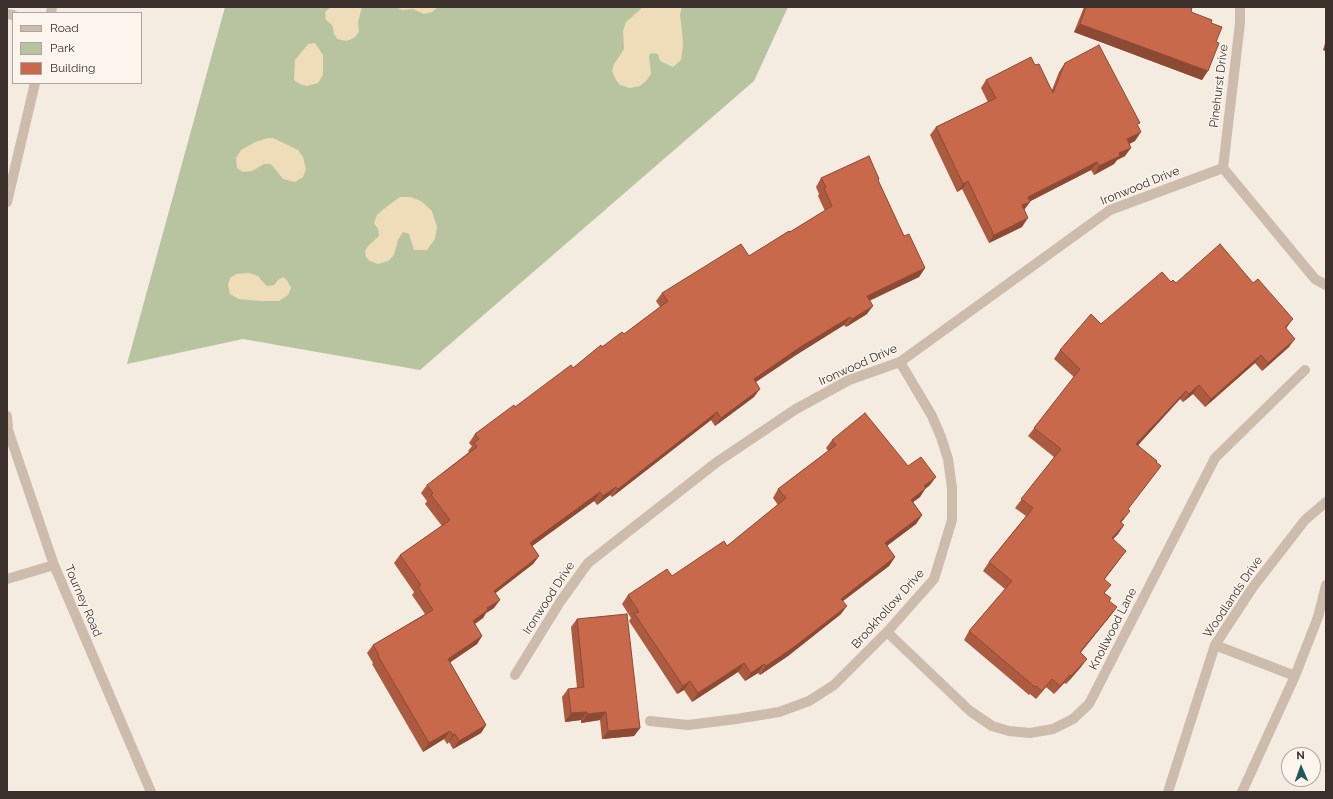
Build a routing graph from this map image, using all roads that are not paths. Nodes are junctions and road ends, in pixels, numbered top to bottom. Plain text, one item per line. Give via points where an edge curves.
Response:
1 (1240, 7) edge
2 (35, 84) edge
3 (1223, 168) junction
4 (7, 202) edge
5 (1326, 285) edge
6 (900, 362) junction
7 (1305, 370) dead end
8 (7, 416) edge
9 (1326, 502) edge
10 (54, 565) junction
11 (7, 579) edge
12 (1326, 585) edge
13 (887, 632) junction
14 (1215, 645) junction
15 (515, 675) dead end
16 (1295, 676) junction
17 (650, 721) dead end
18 (151, 792) edge
19 (1168, 792) edge
20 (1242, 792) edge

1 - 3 street, Pinehurst Drive
2 - 4 street
3 - 5 street via 1315,278
3 - 6 street, Ironwood Drive via 1110,210
6 - 13 street, Brookhollow Drive via 942,436 952,488 952,520 934,579
6 - 15 street, Ironwood Drive via 849,380 796,409 717,462 588,563 560,602
7 - 13 street, Knollwood Lane via 1215,458 1089,704 1073,719 1053,729 1030,733 992,726 970,710
8 - 10 street, Tourney Road via 8,430
9 - 14 street, Woodlands Drive via 1305,520 1258,581
10 - 11 street
10 - 18 street, Tourney Road
12 - 16 street via 1318,617
13 - 17 street, Brookhollow Drive via 834,685 809,701 779,712 736,719 688,724
14 - 16 street
14 - 19 street, Woodlands Drive
16 - 20 street

